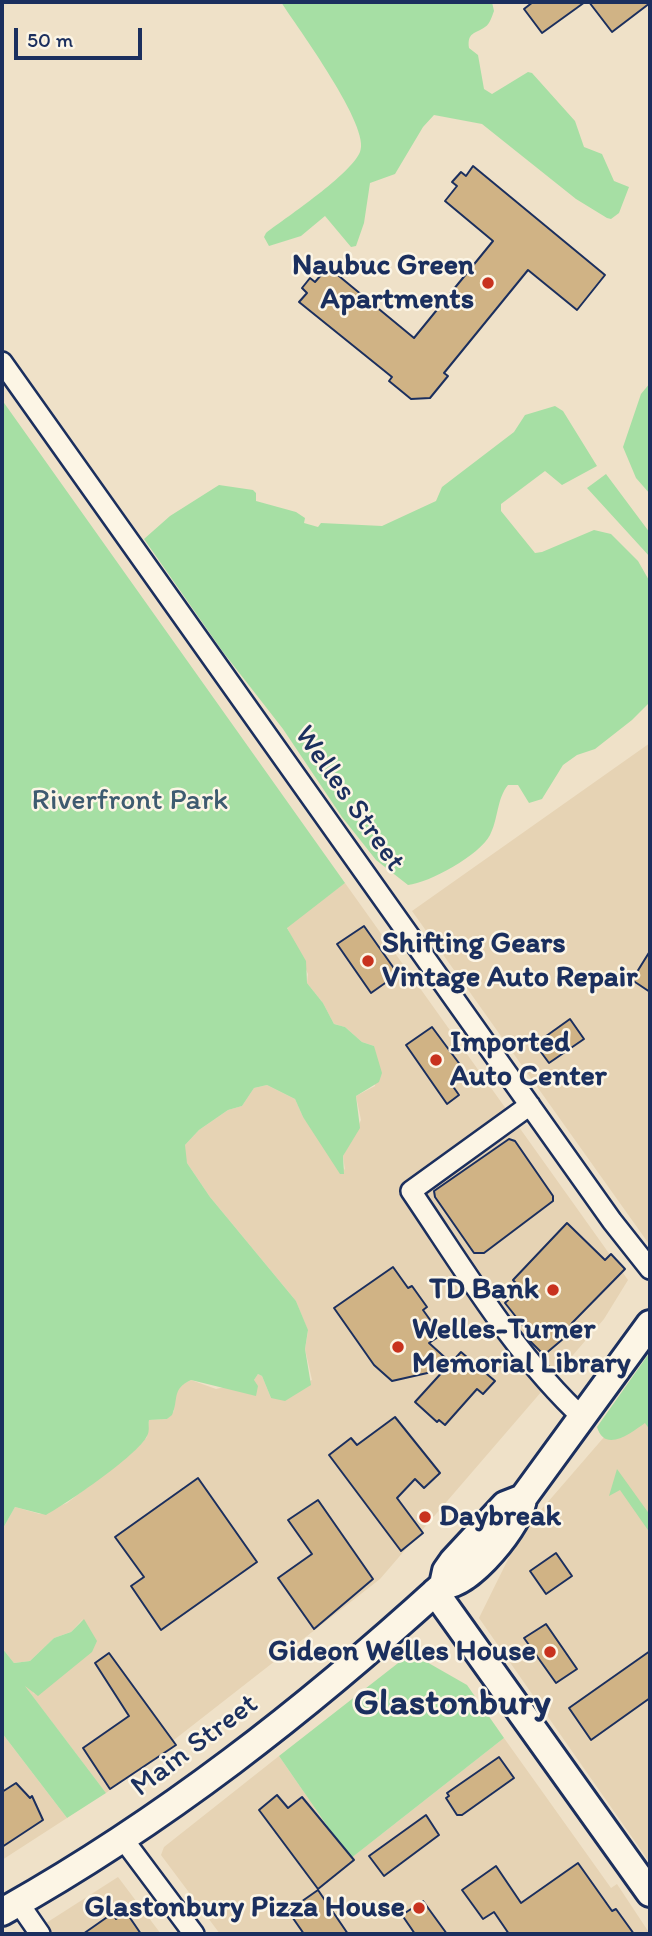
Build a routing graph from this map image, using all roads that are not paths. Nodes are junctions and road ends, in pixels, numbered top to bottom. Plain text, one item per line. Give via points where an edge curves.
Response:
1 (2, 362) edge
2 (530, 1105) junction
3 (650, 1269) edge
4 (650, 1324) edge
5 (583, 1419) junction
6 (439, 1589) junction
7 (123, 1839) junction
8 (650, 1893) edge
9 (10, 1907) edge
10 (40, 1934) edge
11 (194, 1934) edge

1 - 2 street, Welles Street
2 - 3 street, Welles Street
2 - 5 street via 411,1191 518,1346
4 - 5 main road, Main Street
5 - 6 main road, Main Street via 523,1497 518,1516 484,1559 462,1581
6 - 7 main road, Main Street via 272,1731
6 - 8 main road
7 - 9 main road, Main Street
7 - 11 street
9 - 10 street

